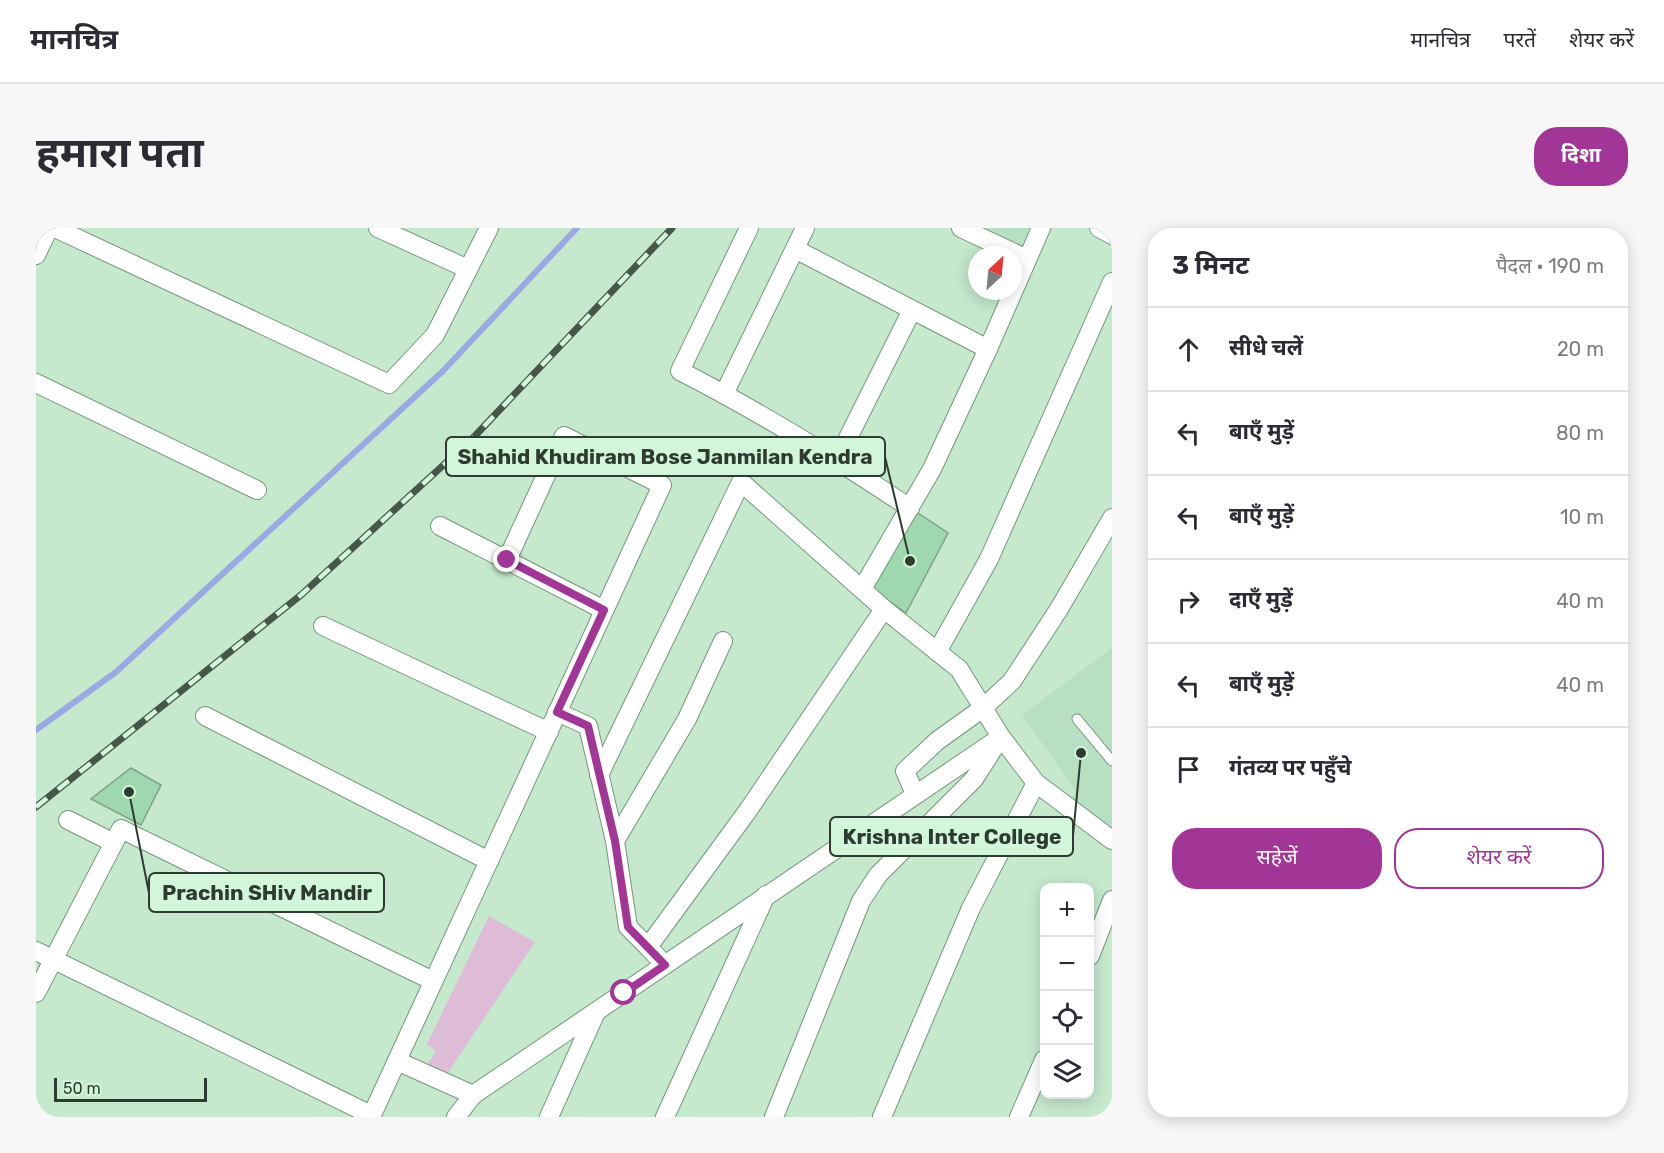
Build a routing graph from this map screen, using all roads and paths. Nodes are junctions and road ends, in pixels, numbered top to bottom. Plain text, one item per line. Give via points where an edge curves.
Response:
1 (49, 228) edge
2 (55, 228) edge
3 (378, 228) edge
4 (489, 228) edge
5 (749, 228) edge
6 (805, 228) edge
7 (961, 228) edge
8 (1041, 228) edge
9 (1099, 228) edge
10 (1112, 235) edge
11 (795, 249) junction
12 (36, 255) edge
13 (1027, 259) junction
14 (468, 269) junction
15 (1112, 282) edge
16 (912, 309) junction
17 (988, 349) junction
18 (36, 383) edge
19 (724, 394) junction
20 (837, 460) junction
21 (257, 490) dead end
22 (909, 508) junction
23 (1112, 518) edge
24 (440, 526) dead end
25 (507, 560) junction
26 (862, 589) junction
27 (884, 609) junction
28 (604, 610) junction
29 (323, 626) dead end
30 (723, 641) dead end
31 (937, 652) junction
32 (983, 708) junction
33 (557, 712) junction
34 (205, 716) dead end
35 (1077, 719) dead end
36 (549, 732) junction
37 (1001, 737) junction
38 (1112, 762) edge
39 (599, 776) junction
40 (1036, 783) junction
41 (915, 794) junction
42 (68, 820) dead end
43 (1112, 840) edge
44 (615, 841) junction
45 (114, 843) junction
46 (489, 861) junction
47 (766, 895) junction
48 (1112, 900) edge
49 (1094, 944) edge
50 (648, 947) junction
51 (36, 951) edge
52 (53, 959) junction
53 (665, 965) junction
54 (433, 981) junction
55 (36, 993) edge
56 (596, 1012) junction
57 (397, 1061) junction
58 (1040, 1069) edge
59 (472, 1095) junction
60 (371, 1116) edge
61 (456, 1117) edge
62 (549, 1117) edge
63 (664, 1117) edge
64 (774, 1117) edge
65 (882, 1117) edge
66 (1019, 1117) edge

1 - 12 street
2 - 14 street via 389,384 435,335
3 - 14 street
4 - 14 street
5 - 19 street via 680,371
6 - 11 street
7 - 13 street
8 - 13 street
9 - 10 street
11 - 16 street
11 - 19 street
13 - 17 street
15 - 31 street via 989,559
16 - 17 street
16 - 20 street
17 - 22 street via 932,470
18 - 21 street
19 - 20 street
20 - 22 street
22 - 26 street
23 - 32 street via 1012,681
24 - 25 street
25 - 28 street
25 - 28 street via 564,436 662,485
26 - 27 street
26 - 39 street via 741,482
27 - 31 street
27 - 50 street via 749,809
28 - 33 street
29 - 36 street
30 - 44 street via 687,719
31 - 32 street via 959,669
32 - 37 street
32 - 41 street via 937,741 905,771
33 - 36 street
33 - 39 street via 588,726
34 - 46 street
35 - 38 lane
36 - 46 street
37 - 40 street
37 - 41 street
37 - 64 street via 974,779 878,875 861,901
39 - 44 street
40 - 43 street
40 - 65 street via 971,908
41 - 47 street
42 - 45 street
44 - 50 street via 628,927
45 - 52 street
45 - 54 street via 122,829
46 - 54 street
47 - 53 street
47 - 63 street
48 - 49 street
50 - 53 street
51 - 52 street
52 - 55 street
52 - 60 street
53 - 56 street
54 - 57 street
56 - 59 street
56 - 62 street
57 - 59 street
57 - 60 street
58 - 66 street
59 - 61 street

